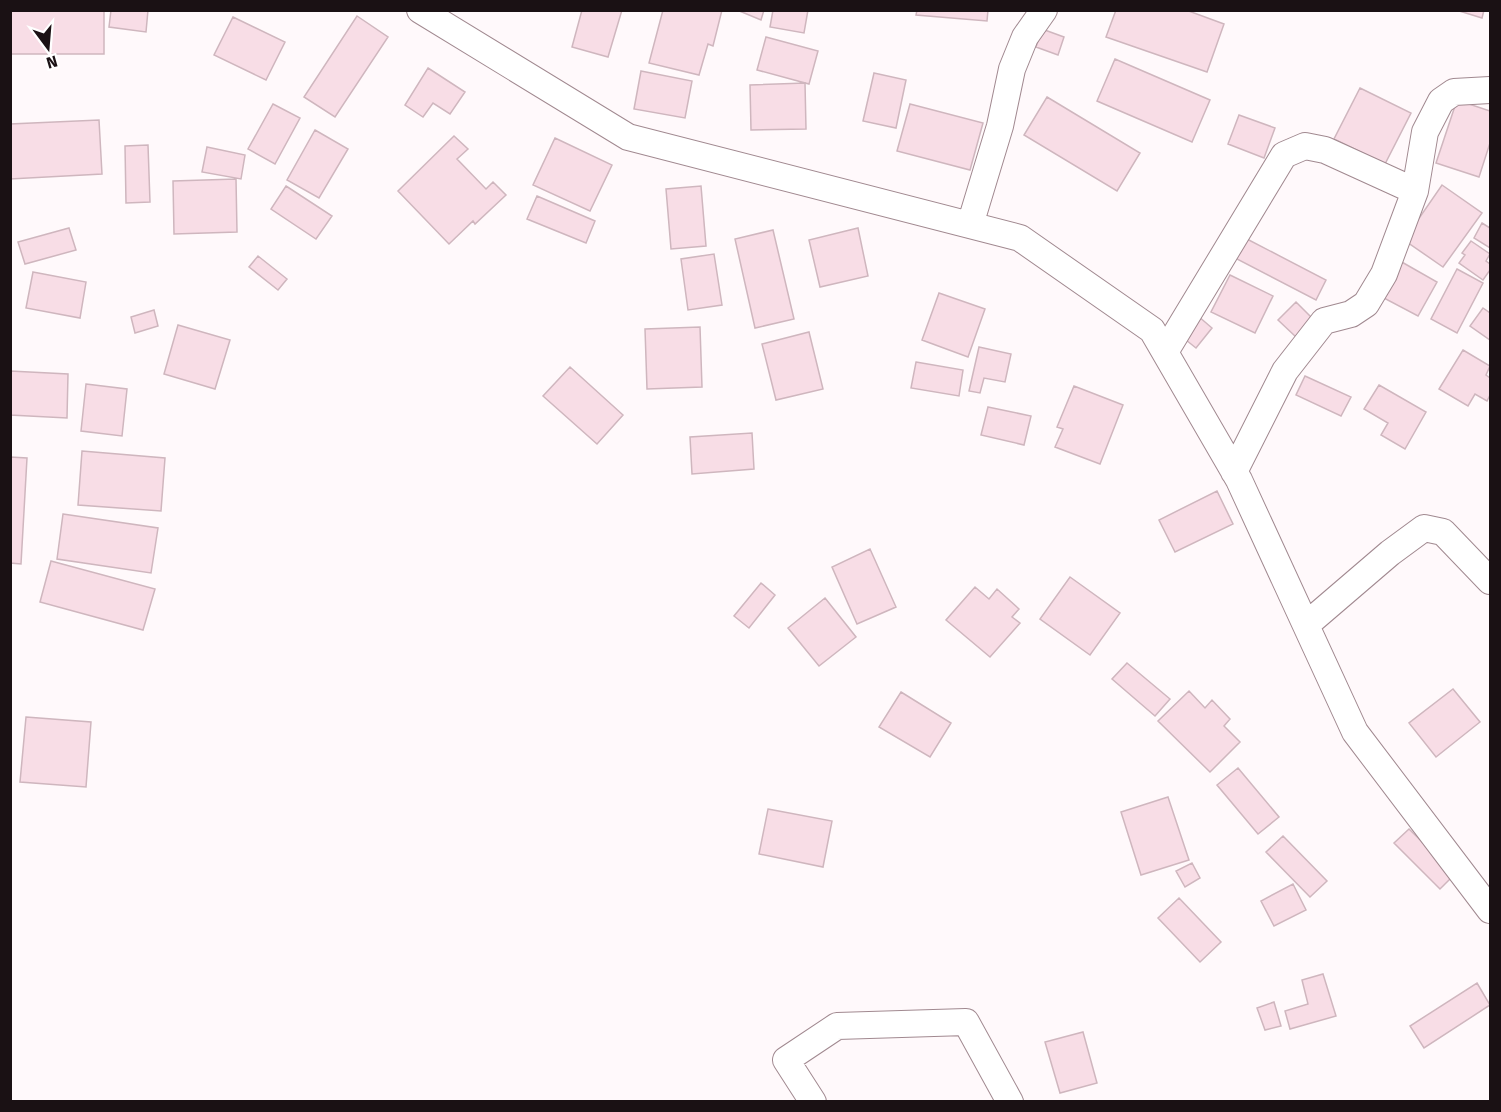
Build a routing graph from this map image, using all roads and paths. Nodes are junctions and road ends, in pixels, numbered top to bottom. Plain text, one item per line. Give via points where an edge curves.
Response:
1 (420, 10) edge
2 (1044, 10) edge
3 (1491, 90) edge
4 (1415, 191) junction
5 (970, 225) junction
6 (1165, 352) junction
7 (1234, 472) junction
8 (1491, 581) edge
9 (1306, 625) junction
10 (1491, 910) edge
11 (813, 1101) edge
12 (1010, 1101) edge

1 - 5 street via 628,137
2 - 5 street via 1025,37 1012,69 1000,126
3 - 4 street via 1454,92 1441,102 1425,132
4 - 6 street via 1325,150 1305,146 1284,155
4 - 7 street via 1384,274 1366,304 1350,314 1324,321 1285,371
5 - 6 street via 1020,238 1152,330
6 - 7 street
7 - 9 street
8 - 9 street via 1443,532 1424,528
9 - 10 street via 1355,732
11 - 12 street via 786,1060 837,1026 966,1022

